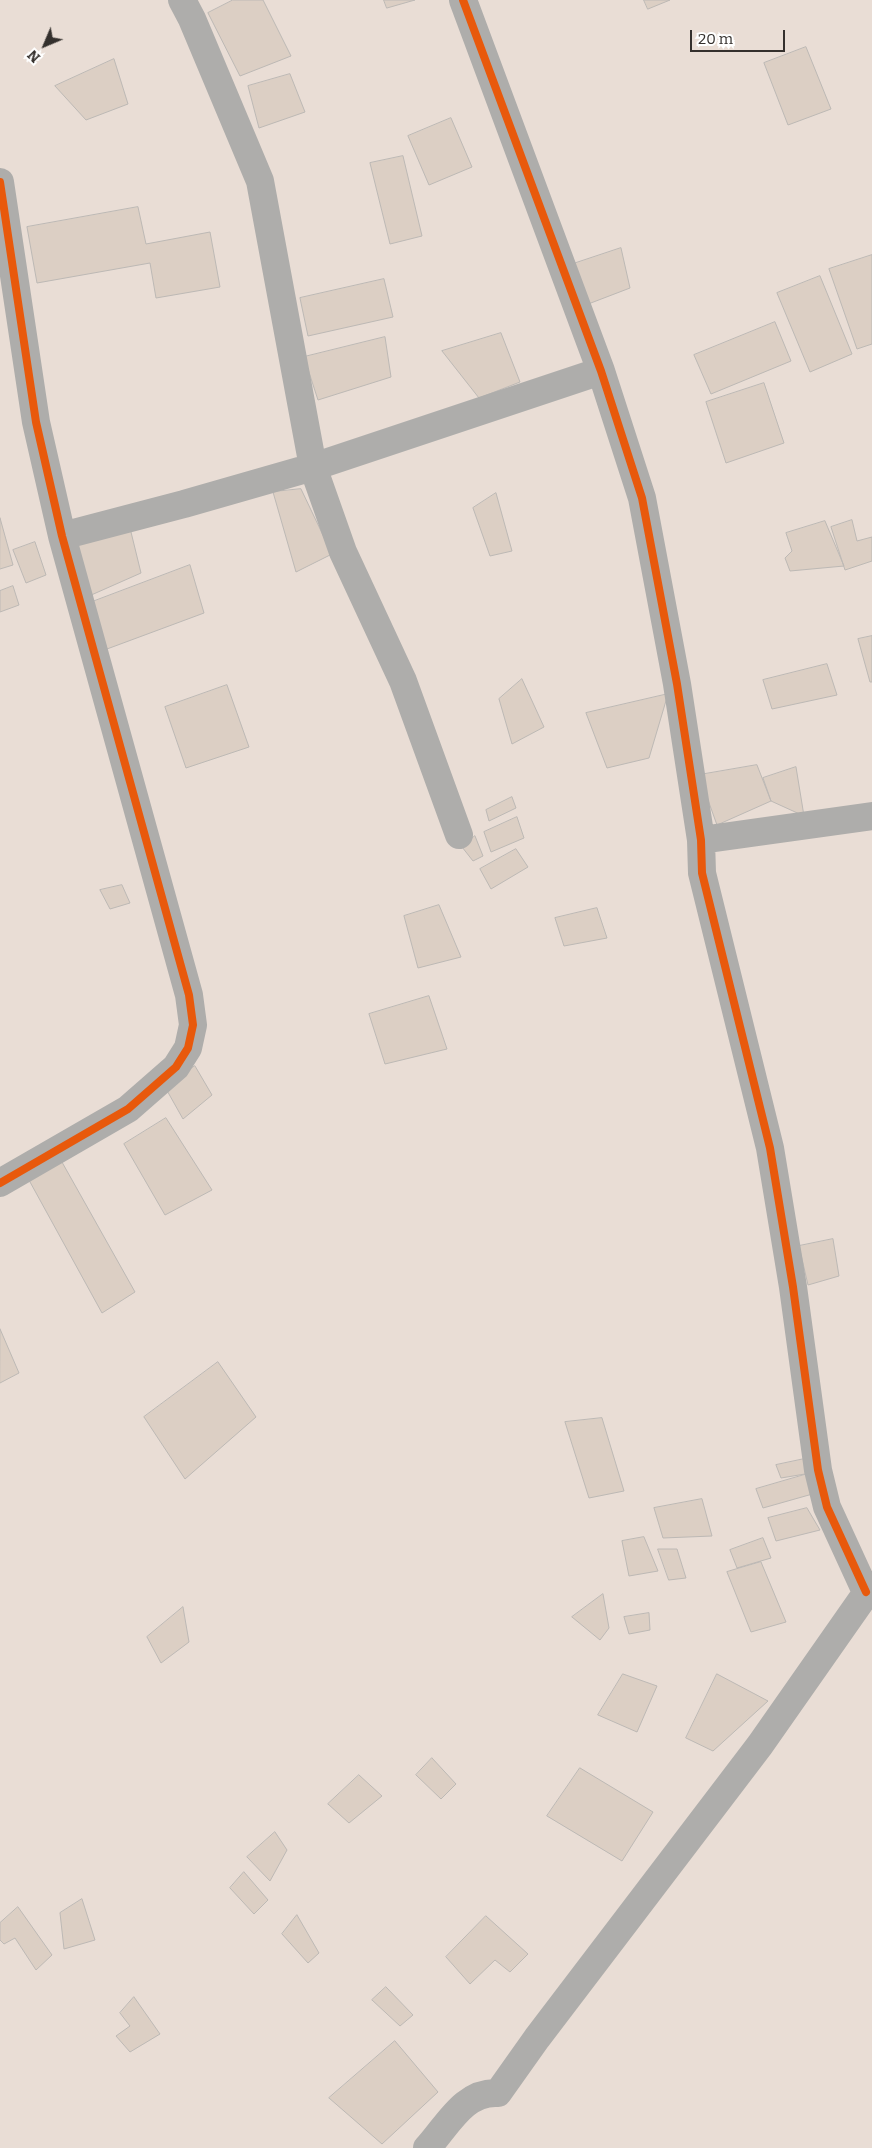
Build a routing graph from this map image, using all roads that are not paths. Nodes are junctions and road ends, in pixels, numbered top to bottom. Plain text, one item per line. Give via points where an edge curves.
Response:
1 (182, 0) edge
2 (464, 0) edge
3 (0, 182) edge
4 (601, 371) junction
5 (313, 467) junction
6 (62, 536) junction
7 (872, 816) edge
8 (459, 835) dead end
9 (702, 840) junction
10 (0, 1183) edge
11 (869, 1588) edge
12 (427, 2148) edge

1 - 5 street via 260,181
2 - 4 street
3 - 6 street via 36,422
4 - 5 street
4 - 9 street via 642,498
5 - 6 street
5 - 8 street via 343,552 404,681
6 - 10 street via 189,995 193,1025 188,1048 176,1067 128,1109
7 - 9 street
9 - 11 street via 702,873 770,1148 818,1470 827,1507
11 - 12 street via 760,1746 498,2093 485,2092 466,2101

